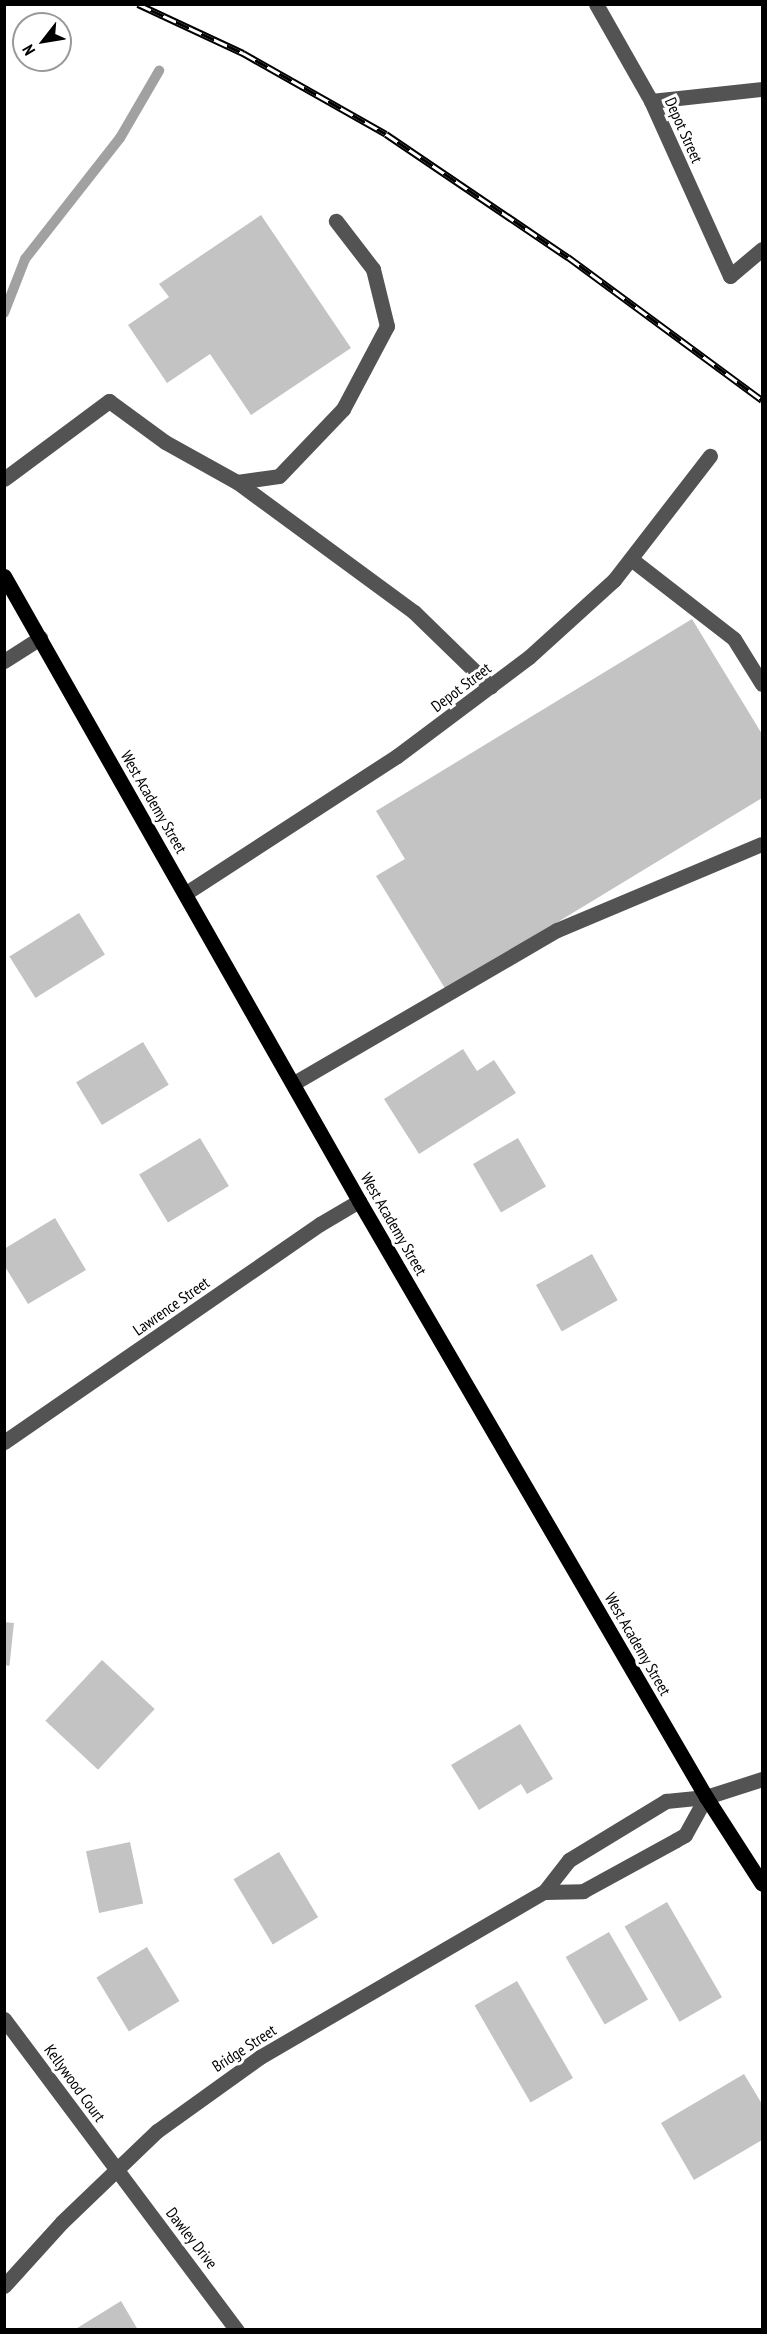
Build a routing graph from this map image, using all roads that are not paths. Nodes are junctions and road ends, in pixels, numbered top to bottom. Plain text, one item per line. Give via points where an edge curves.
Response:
1 (596, 4) edge
2 (762, 89) edge
3 (651, 101) junction
4 (336, 221) dead end
5 (762, 249) edge
6 (710, 456) dead end
7 (4, 479) edge
8 (237, 482) junction
9 (631, 559) junction
10 (4, 576) edge
11 (40, 638) junction
12 (4, 661) edge
13 (762, 684) edge
14 (490, 687) junction
15 (762, 844) edge
16 (186, 893) junction
17 (294, 1083) junction
18 (359, 1201) junction
19 (4, 1442) edge
20 (762, 1779) edge
21 (706, 1797) junction
22 (762, 1884) edge
23 (544, 1892) junction
24 (4, 2019) edge
25 (116, 2169) junction
26 (4, 2286) edge
27 (237, 2330) edge

1 - 3 street, Depot Street
2 - 3 street
3 - 5 street, Depot Street via 730,276
4 - 8 street via 373,269 387,326 343,409 279,476
6 - 9 street, Depot Street
7 - 8 street via 109,401 165,442
8 - 14 street via 414,612
9 - 13 street via 734,639
9 - 14 street, Depot Street via 606,588
10 - 11 main road, West Academy Street
11 - 12 street
11 - 16 main road, West Academy Street
14 - 16 street, Depot Street via 397,756
15 - 17 street via 557,930
16 - 17 main road, West Academy Street
17 - 18 main road, West Academy Street
18 - 19 street, Lawrence Street
18 - 21 main road, West Academy Street
20 - 21 street
21 - 22 main road, West Academy Street
21 - 23 street, Bridge Street via 666,1801 568,1860
21 - 23 street, Bridge Street via 685,1835 583,1891
23 - 25 street, Bridge Street via 260,2057 157,2131
24 - 25 street, Kellywood Court
25 - 26 street, Bridge Street
25 - 27 street, Dawley Drive

